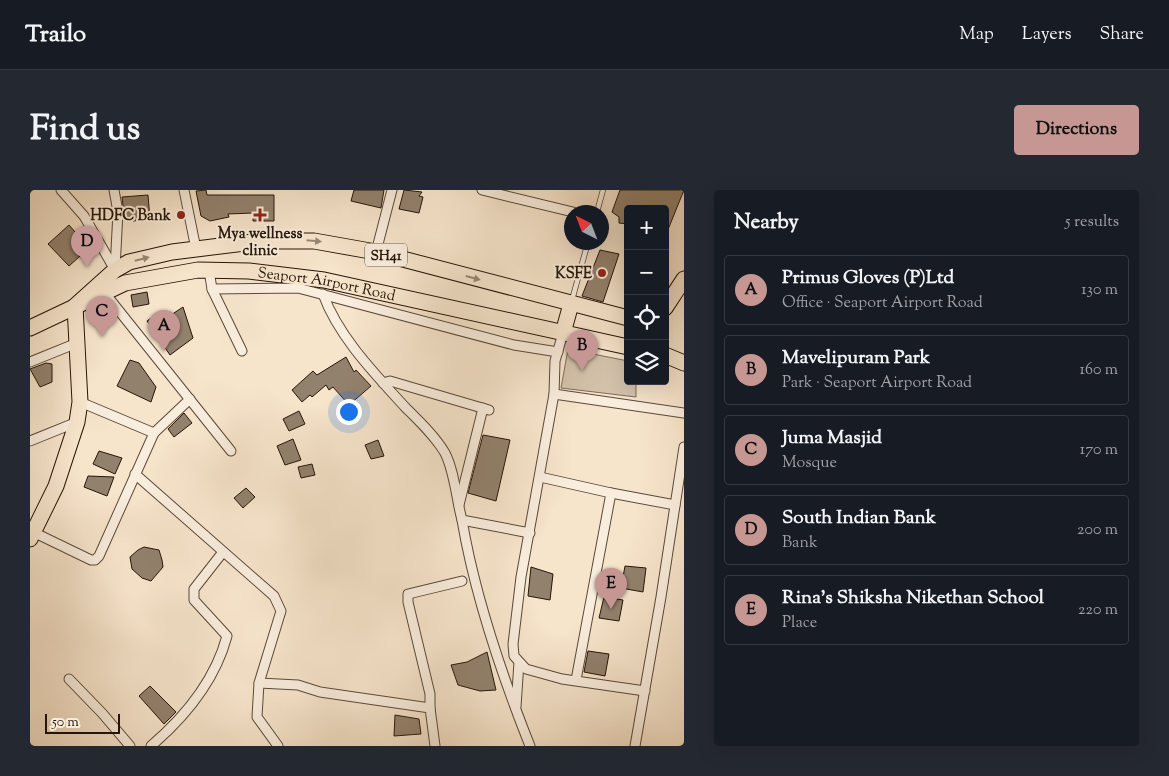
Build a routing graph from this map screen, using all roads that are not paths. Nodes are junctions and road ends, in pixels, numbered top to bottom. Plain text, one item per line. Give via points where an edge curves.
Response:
1 (61, 190) edge
2 (114, 190) edge
3 (184, 190) edge
4 (392, 190) edge
5 (482, 190) edge
6 (603, 190) edge
7 (599, 205) edge
8 (564, 210) edge
9 (196, 249) junction
10 (586, 250) edge
11 (376, 252) junction
12 (115, 270) junction
13 (209, 270) junction
14 (684, 278) edge
15 (212, 288) junction
16 (104, 292) junction
17 (323, 294) junction
18 (669, 302) edge
19 (571, 304) junction
20 (75, 306) junction
21 (624, 317) edge
22 (30, 328) edge
23 (563, 333) junction
24 (77, 343) junction
25 (624, 346) edge
26 (242, 351) dead end
27 (558, 352) junction
28 (669, 357) edge
29 (30, 362) edge
30 (684, 363) edge
31 (383, 383) junction
32 (554, 394) junction
33 (190, 399) junction
34 (80, 402) junction
35 (684, 413) edge
36 (77, 422) junction
37 (154, 433) junction
38 (30, 441) edge
39 (684, 447) edge
40 (232, 451) dead end
41 (135, 474) junction
42 (540, 477) junction
43 (610, 493) junction
44 (675, 505) junction
45 (459, 508) junction
46 (462, 520) junction
47 (530, 533) junction
48 (32, 536) edge
49 (223, 552) junction
50 (462, 581) dead end
51 (519, 662) junction
52 (69, 679) dead end
53 (576, 680) junction
54 (259, 683) junction
55 (645, 691) junction
56 (430, 708) junction
57 (516, 708) junction
58 (637, 744) edge
59 (276, 745) edge
60 (130, 746) edge
61 (151, 746) edge
62 (435, 746) edge
63 (530, 746) edge

1 - 12 street via 84,216
2 - 12 street via 118,212
3 - 9 street
4 - 11 street
5 - 8 street
6 - 7 lane
9 -> 11 main road, SH41 via 261,241 314,240
12 -> 9 main road, SH41 via 129,262
10 - 19 lane
11 -> 19 main road, SH41
12 - 20 main road, SH41
13 - 15 street
13 - 16 main road, Seaport Airport Road via 125,283
13 - 23 main road, Seaport Airport Road via 324,280
14 - 18 main road
15 - 17 street via 298,288
15 - 26 street
16 - 20 main road, Seaport Airport Road
16 - 33 street
17 - 27 street via 514,345
17 - 31 street via 330,314
19 - 21 main road, SH41
19 - 23 main road
20 - 22 main road, Seaport Airport Road
20 - 24 main road
23 - 25 main road, Seaport Airport Road
23 - 27 street
24 - 29 street
24 - 34 main road
27 - 32 street
28 - 30 main road
31 - 45 street via 445,453
31 - 45 street via 390,381 486,409
32 - 35 street
32 - 42 street
33 - 37 street
33 - 40 street
34 - 36 main road
34 - 37 street
36 - 38 street
36 - 48 main road via 56,486
37 - 41 street
39 - 44 street
41 - 48 street via 95,560
41 - 49 street
42 - 43 street
42 - 47 street
43 - 44 street
43 - 53 street
44 - 55 street
45 - 46 street
46 - 47 street
46 - 57 street via 487,625
47 - 51 street via 513,644 514,656
49 - 54 street via 274,596 280,612
49 - 61 street via 194,589 194,600 227,636 223,652 202,694
50 - 56 street via 408,594 430,694
51 - 53 street via 526,669
51 - 57 street
52 - 60 street
53 - 55 street
54 - 56 street via 298,685 320,692
54 - 59 street via 257,717
55 - 58 street
56 - 62 street
57 - 63 street

